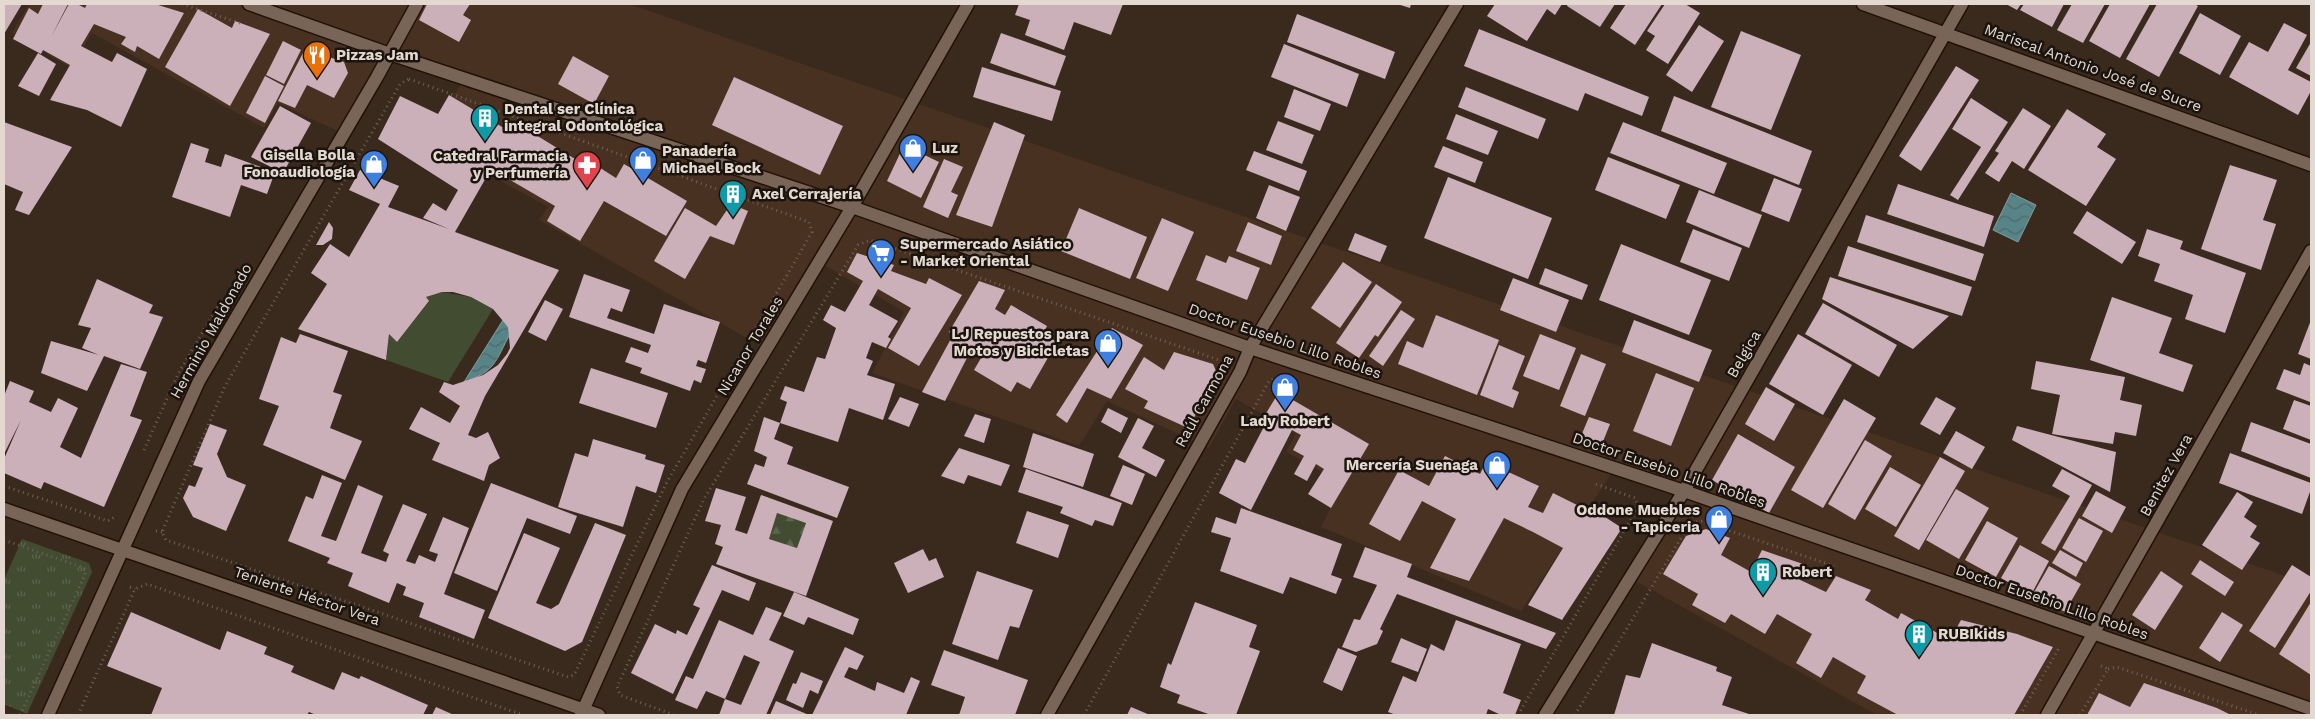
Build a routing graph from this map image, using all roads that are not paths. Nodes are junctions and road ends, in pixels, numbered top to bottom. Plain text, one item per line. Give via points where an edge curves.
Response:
1 (249, 4) edge
2 (417, 4) edge
3 (968, 4) edge
4 (1457, 4) edge
5 (1863, 4) edge
6 (1962, 4) edge
7 (1946, 32) junction
8 (390, 54) junction
9 (2311, 165) edge
10 (852, 207) junction
11 (2311, 251) edge
12 (1250, 348) junction
13 (1684, 491) junction
14 (4, 509) edge
15 (124, 549) junction
16 (2094, 634) junction
17 (2311, 709) edge
18 (582, 713) edge
19 (48, 715) edge
20 (599, 715) edge
21 (1047, 715) edge
22 (1545, 715) edge
23 (2047, 715) edge

1 - 8 street, Doctor Eusebio Lillo Robles
2 - 8 street, Herminio Maldonado
3 - 10 street, Nicanor Torales
4 - 12 street, Raúl Carmona
5 - 7 street, Mariscal Antonio José de Sucre
6 - 7 street, Belgica
7 - 9 street, Mariscal Antonio José de Sucre
7 - 13 street, Belgica
8 - 10 street, Doctor Eusebio Lillo Robles
8 - 15 street, Herminio Maldonado via 199,380
10 - 12 street, Doctor Eusebio Lillo Robles
10 - 18 street, Nicanor Torales via 682,489
11 - 16 street, Benitez Vera
12 - 13 street, Doctor Eusebio Lillo Robles
12 - 21 street, Raúl Carmona via 1240,372
13 - 16 street, Doctor Eusebio Lillo Robles
13 - 22 street, Belgica
14 - 15 street, Teniente Héctor Vera
15 - 18 street, Teniente Héctor Vera
15 - 19 street, Herminio Maldonado
16 - 17 street, Doctor Eusebio Lillo Robles
16 - 23 street, Benitez Vera
18 - 20 street, Teniente Héctor Vera

